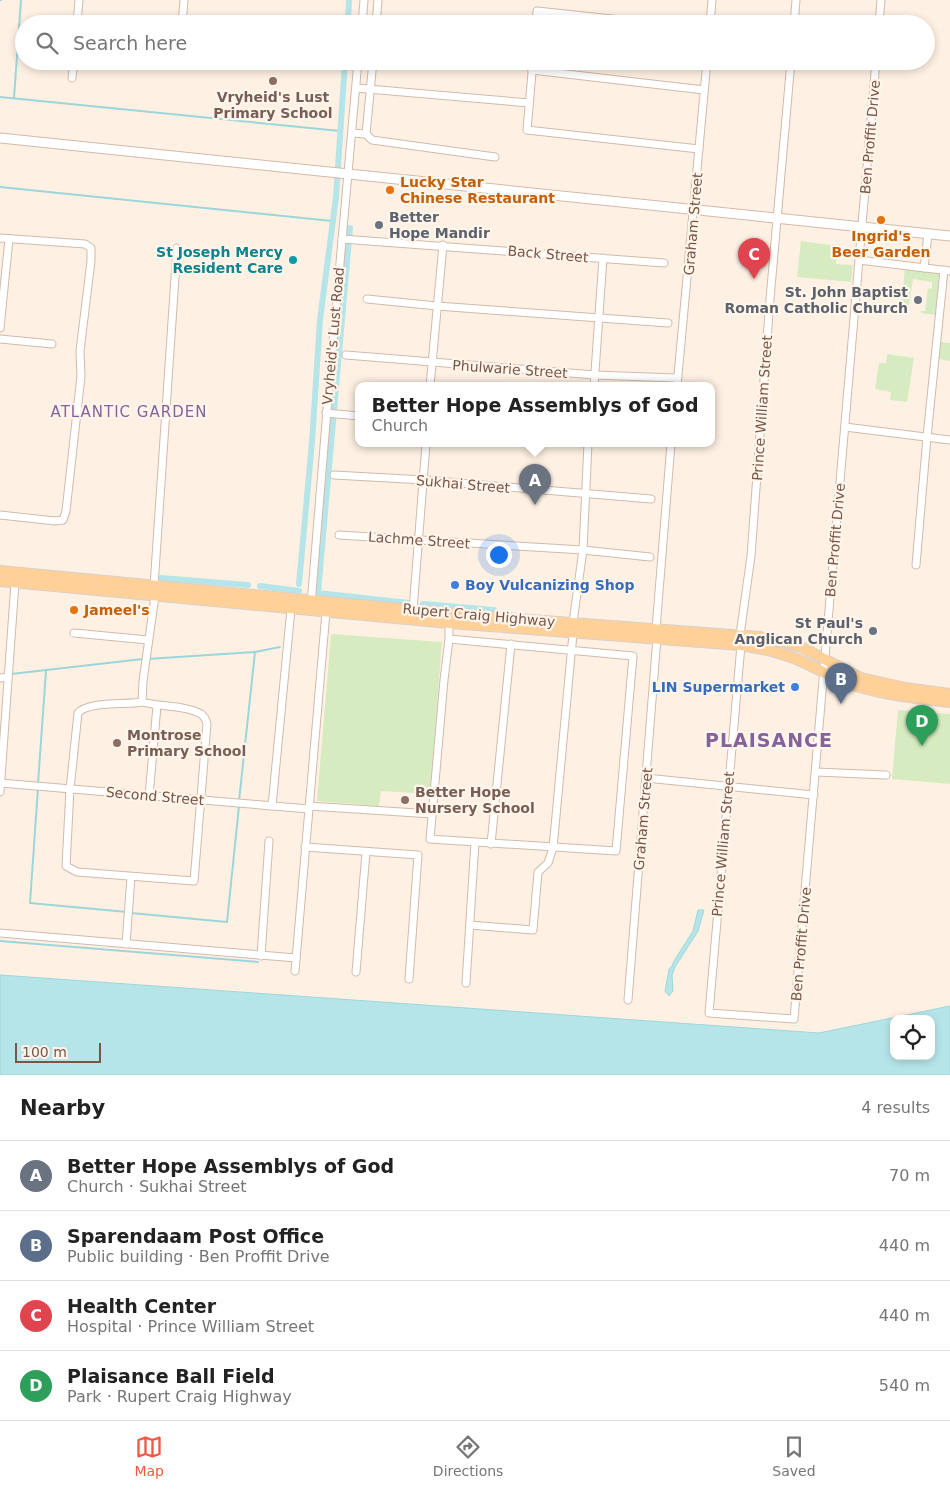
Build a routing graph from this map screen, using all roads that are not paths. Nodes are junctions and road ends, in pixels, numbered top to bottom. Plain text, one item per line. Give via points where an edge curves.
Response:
1 (79, 0) edge
2 (184, 0) edge
3 (364, 0) edge
4 (378, 0) edge
5 (712, 0) edge
6 (796, 0) edge
7 (881, 0) edge
8 (78, 15) edge
9 (183, 15) edge
10 (363, 15) edge
11 (377, 15) edge
12 (537, 15) edge
13 (568, 15) edge
14 (711, 15) edge
15 (795, 15) edge
16 (880, 15) edge
17 (73, 70) edge
18 (357, 70) edge
19 (372, 70) edge
20 (532, 70) joint
21 (706, 70) edge
22 (790, 70) edge
23 (875, 70) edge
24 (72, 78) dead end
25 (356, 88) junction
26 (370, 89) junction
27 (704, 90) junction
28 (529, 103) junction
29 (352, 133) junction
30 (366, 134) junction
31 (0, 138) edge
32 (699, 149) junction
33 (495, 157) dead end
34 (341, 174) junction
35 (694, 210) junction
36 (777, 218) junction
37 (862, 228) junction
38 (928, 234) junction
39 (950, 236) edge
40 (0, 238) edge
41 (9, 239) junction
42 (343, 239) junction
43 (443, 245) junction
44 (178, 248) dead end
45 (604, 258) junction
46 (859, 260) junction
47 (664, 263) dead end
48 (924, 268) junction
49 (947, 270) edge
50 (367, 299) dead end
51 (437, 306) junction
52 (599, 318) junction
53 (668, 323) dead end
54 (0, 328) edge
55 (0, 339) edge
56 (52, 344) dead end
57 (346, 355) dead end
58 (432, 363) junction
59 (595, 375) junction
60 (674, 378) dead end
61 (430, 382) edge
62 (594, 382) edge
63 (677, 382) edge
64 (328, 413) junction
65 (355, 416) edge
66 (845, 427) junction
67 (927, 437) junction
68 (950, 440) edge
69 (426, 447) edge
70 (588, 447) edge
71 (671, 447) edge
72 (334, 475) dead end
73 (424, 480) junction
74 (585, 493) junction
75 (651, 499) dead end
76 (0, 515) edge
77 (338, 534) dead end
78 (419, 540) junction
79 (583, 550) junction
80 (650, 557) dead end
81 (916, 565) dead end
82 (0, 571) edge
83 (0, 581) edge
84 (15, 582) junction
85 (154, 591) junction
86 (311, 600) junction
87 (291, 609) junction
88 (413, 610) junction
89 (311, 611) junction
90 (326, 612) junction
91 (573, 622) junction
92 (449, 623) junction
93 (74, 633) dead end
94 (573, 634) junction
95 (657, 634) junction
96 (450, 639) junction
97 (148, 640) junction
98 (740, 640) junction
99 (512, 644) junction
100 (572, 650) junction
101 (825, 660) junction
102 (823, 674) junction
103 (4, 678) edge
104 (950, 694) edge
105 (142, 702) junction
106 (950, 702) edge
107 (157, 706) junction
108 (816, 772) junction
109 (886, 775) dead end
110 (646, 778) junction
111 (0, 783) edge
112 (728, 786) junction
113 (70, 789) junction
114 (0, 792) edge
115 (814, 794) junction
116 (149, 796) junction
117 (201, 800) junction
118 (272, 806) junction
119 (309, 808) junction
120 (432, 814) junction
121 (269, 841) dead end
122 (475, 842) junction
123 (491, 844) junction
124 (306, 848) junction
125 (553, 848) junction
126 (366, 852) junction
127 (131, 877) junction
128 (470, 925) junction
129 (0, 932) edge
130 (126, 944) junction
131 (261, 956) junction
132 (296, 958) junction
133 (295, 971) dead end
134 (356, 972) dead end
135 (409, 979) dead end
136 (466, 983) dead end
137 (628, 1000) dead end
138 (794, 1019) joint

1 - 8 street
2 - 9 street
3 - 10 street
4 - 11 street
5 - 14 street
6 - 15 street
7 - 16 street
12 - 13 street via 537,12
17 - 24 street
18 - 25 street, Vryheid's Lust Road
19 - 26 street
20 - 27 street
20 - 28 street
21 - 27 street, Graham Street
22 - 36 street, Prince William Street
23 - 37 street, Ben Proffit Drive
25 - 26 street
25 - 29 street, Vryheid's Lust Road
26 - 28 street
26 - 30 street
27 - 32 street, Graham Street
28 - 32 street via 527,130
29 - 30 street
29 - 34 street, Vryheid's Lust Road
30 - 33 street via 372,140
31 - 34 main road
32 - 35 street, Graham Street
34 - 35 main road
34 - 42 street, Vryheid's Lust Road
35 - 36 main road
35 - 63 street, Graham Street
36 - 37 main road
36 - 98 street, Prince William Street via 751,556
37 - 38 main road
37 - 46 street, Ben Proffit Drive
38 - 39 main road
38 - 48 street
40 - 41 street
41 - 54 street
41 - 76 street via 85,244 91,248 91,260 63,520
42 - 43 street, Back Street
42 - 64 street, Vryheid's Lust Road
43 - 45 street, Back Street
43 - 51 street
44 - 85 street
45 - 47 street, Back Street
45 - 52 street
46 - 48 street
46 - 66 street, Ben Proffit Drive
48 - 49 street
49 - 67 street
50 - 51 street
51 - 52 street
51 - 58 street
52 - 53 street
52 - 59 street
55 - 56 street
57 - 58 street, Phulwarie Street
58 - 59 street, Phulwarie Street
58 - 61 street
59 - 60 street, Phulwarie Street
59 - 62 street
64 - 65 street
64 - 86 street, Vryheid's Lust Road
66 - 67 street
66 - 101 street, Ben Proffit Drive
67 - 68 street
67 - 81 street
69 - 73 street
70 - 74 street
71 - 95 street, Graham Street
72 - 73 street, Sukhai Street
73 - 74 street, Sukhai Street
73 - 78 street
74 - 75 street, Sukhai Street
74 - 79 street
77 - 78 street, Lachme Street
78 - 79 street, Lachme Street
78 - 88 street
79 - 80 street, Lachme Street
79 - 91 street
82 - 85 main road, Rupert Craig Highway
83 - 84 main road, Rupert Craig Highway
84 - 85 main road, Rupert Craig Highway
84 - 103 street
85 - 86 main road, Rupert Craig Highway
85 - 87 main road, Rupert Craig Highway
85 - 97 street
86 - 88 main road, Rupert Craig Highway
86 - 89 street, Vryheid's Lust Road
87 - 89 main road, Rupert Craig Highway
87 - 118 street
88 - 91 main road, Rupert Craig Highway
89 - 90 main road, Rupert Craig Highway
90 - 92 main road, Rupert Craig Highway
90 - 119 street
91 - 95 main road, Rupert Craig Highway
92 - 94 main road, Rupert Craig Highway
92 - 96 street
93 - 97 street
94 - 95 main road, Rupert Craig Highway
94 - 100 street
95 - 98 main road, Rupert Craig Highway
95 - 110 street, Graham Street
96 - 99 street
96 - 120 street
97 - 105 street
98 - 101 main road, Rupert Craig Highway via 780,641
98 - 102 main road, Rupert Craig Highway via 808,664
98 - 112 street, Prince William Street
99 - 100 street
99 - 123 street
100 - 125 street
100 - 125 street via 633,656 616,851
101 - 102 street, Ben Proffit Drive
101 - 104 main road, Rupert Craig Highway via 861,678 883,684
102 - 106 main road, Rupert Craig Highway via 889,694
102 - 108 street, Ben Proffit Drive
103 - 111 street
105 - 107 street
105 - 113 street via 93,706 78,713
107 - 116 street
107 - 117 street via 187,710 205,718
108 - 109 street
108 - 115 street, Ben Proffit Drive
110 - 112 street
110 - 137 street, Graham Street
111 - 113 street, Second Street
111 - 114 street
112 - 115 street
112 - 138 street, Prince William Street via 709,1013
113 - 116 street, Second Street
113 - 127 street via 66,866 77,872
115 - 138 street, Ben Proffit Drive
116 - 117 street, Second Street
117 - 118 street, Second Street
117 - 127 street via 194,881
118 - 119 street, Second Street
119 - 120 street, Second Street
119 - 124 street
120 - 122 street via 430,839
121 - 131 street
122 - 123 street
122 - 128 street
123 - 125 street
124 - 126 street
124 - 132 street
125 - 128 street via 548,863 538,872 533,930
126 - 134 street
126 - 135 street via 418,855
127 - 130 street
128 - 136 street
129 - 130 street
130 - 131 street
131 - 132 street
132 - 133 street

